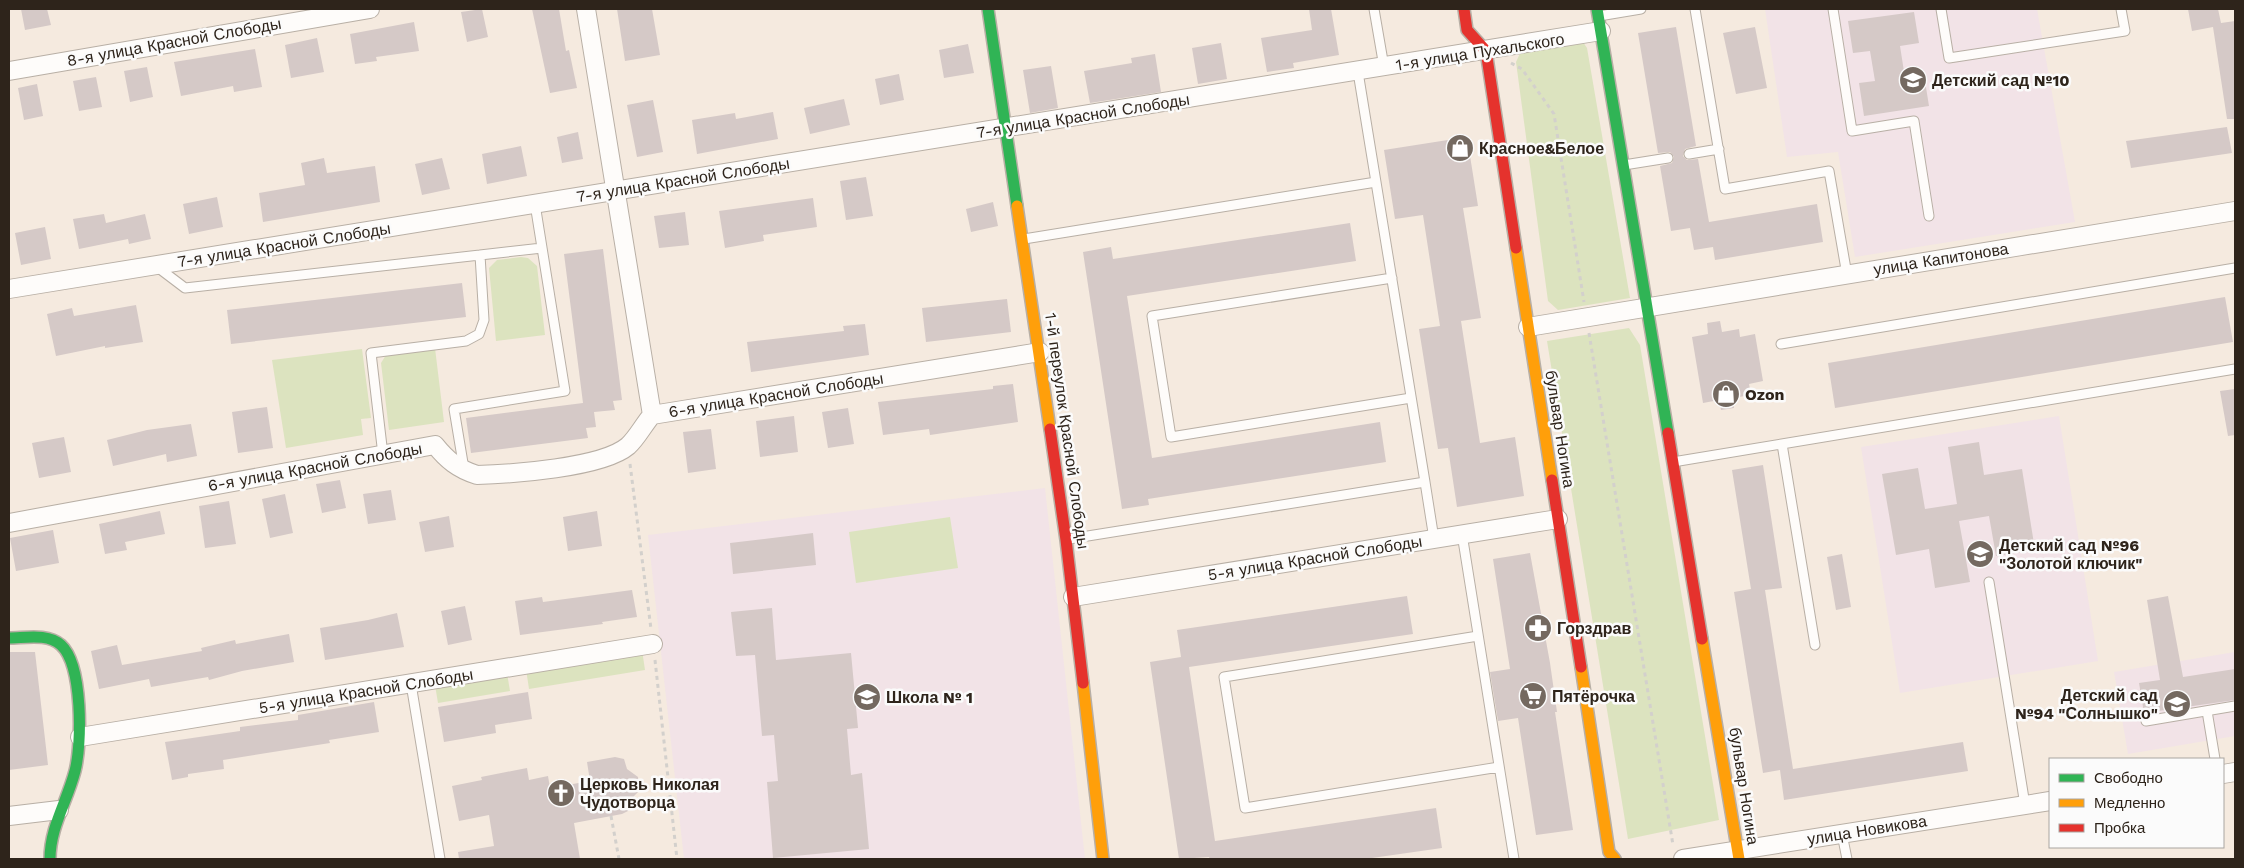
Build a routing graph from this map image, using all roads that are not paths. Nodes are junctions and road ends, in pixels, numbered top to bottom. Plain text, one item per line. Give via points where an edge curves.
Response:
1 (370, 9) edge
2 (586, 9) edge
3 (988, 9) edge
4 (1374, 9) edge
5 (1464, 9) edge
6 (1641, 9) edge
7 (1695, 9) edge
8 (1833, 9) edge
9 (1941, 9) edge
10 (2121, 9) edge
11 (1599, 19) edge
12 (1486, 51) junction
13 (1384, 68) junction
14 (9, 71) edge
15 (1358, 72) junction
16 (1007, 128) junction
17 (1718, 149) junction
18 (1689, 154) dead end
19 (1668, 158) dead end
20 (1624, 165) junction
21 (1376, 182) junction
22 (616, 191) junction
23 (535, 204) junction
24 (2235, 211) edge
25 (1928, 216) dead end
26 (1023, 239) junction
27 (542, 248) junction
28 (480, 255) junction
29 (156, 265) junction
30 (2235, 268) edge
31 (1847, 275) junction
32 (1392, 278) junction
33 (9, 289) edge
34 (1647, 308) junction
35 (1528, 327) junction
36 (1781, 344) dead end
37 (1040, 352) junction
38 (2235, 369) edge
39 (1411, 398) junction
40 (652, 415) junction
41 (1782, 444) junction
42 (383, 455) junction
43 (1673, 462) junction
44 (464, 471) junction
45 (1425, 482) junction
46 (1558, 519) junction
47 (9, 523) edge
48 (1462, 534) junction
49 (1434, 539) junction
50 (1066, 540) junction
51 (1989, 582) dead end
52 (1073, 597) junction
53 (1478, 636) junction
54 (9, 638) edge
55 (653, 644) road end
56 (1815, 645) dead end
57 (411, 684) junction
58 (2235, 706) edge
59 (2207, 711) junction
60 (2146, 721) dead end
61 (80, 737) junction
62 (2215, 758) edge
63 (1499, 767) junction
64 (2049, 801) edge
65 (2025, 805) junction
66 (59, 810) junction
67 (9, 816) edge
68 (1842, 834) junction
69 (1678, 854) edge
70 (1739, 855) edge
71 (50, 859) edge
72 (440, 859) edge
73 (1104, 859) edge
74 (1514, 859) edge
75 (1615, 859) edge
76 (1847, 859) edge

1 - 14 street, 8-я улица Красной Слободы
2 - 22 street
3 - 16 street, 1-й переулок Красной Слободы
4 - 13 lane
5 - 12 street via 1467,30
6 - 11 lane
7 - 17 lane
8 - 25 lane via 1852,130 1914,121
9 - 10 lane via 1949,58 2125,31
11 - 12 street, 1-я улица Пухальского
11 - 20 street, бульвар Ногина
12 - 13 street, 1-я улица Пухальского
12 - 35 street, бульвар Ногина
13 - 15 street, 1-я улица Пухальского
15 - 16 street, 7-я улица Красной Слободы
15 - 21 lane
16 - 22 street, 7-я улица Красной Слободы
16 - 26 street, 1-й переулок Красной Слободы
17 - 18 lane
17 - 31 lane via 1725,189 1829,171
19 - 20 lane
20 - 34 street, бульвар Ногина
21 - 26 lane
21 - 32 lane
22 - 23 street, 7-я улица Красной Слободы
22 - 40 street
23 - 27 lane
23 - 29 street, 7-я улица Красной Слободы
24 - 31 street, улица Капитонова
26 - 37 street, 1-й переулок Красной Слободы
27 - 28 lane
27 - 44 lane via 565,391 454,409
28 - 29 lane via 185,288
28 - 42 lane via 484,320 479,334 466,340 371,353
29 - 33 street, 7-я улица Красной Слободы
30 - 36 lane
31 - 34 street, улица Капитонова
32 - 39 lane
32 - 39 lane via 1152,316 1154,335 1171,437
34 - 35 street, улица Капитонова
34 - 43 street, бульвар Ногина
35 - 46 street, бульвар Ногина
37 - 40 street, 6-я улица Красной Слободы
37 - 50 street, 1-й переулок Красной Слободы
38 - 41 lane
39 - 45 lane
40 - 44 street, 6-я улица Красной Слободы via 628,446 583,464 494,475
41 - 43 lane
41 - 56 lane
42 - 44 street, 6-я улица Красной Слободы via 435,445 447,460
42 - 47 street, 6-я улица Красной Слободы
43 - 70 street, бульвар Ногина
45 - 49 lane
45 - 50 lane
46 - 48 street, 5-я улица Красной Слободы
46 - 75 street, бульвар Ногина via 1610,852
48 - 49 street, 5-я улица Красной Слободы
48 - 53 lane
49 - 52 street, 5-я улица Красной Слободы
50 - 52 street, 1-й переулок Красной Слободы
51 - 65 lane
52 - 73 street, 1-й переулок Красной Слободы
53 - 63 lane
53 - 63 lane via 1224,677 1228,705 1245,808
54 - 61 street via 48,639 67,650 73,666
55 - 57 street, 5-я улица Красной Слободы
57 - 61 street, 5-я улица Красной Слободы
57 - 72 lane
58 - 59 lane
59 - 60 lane
59 - 62 lane
61 - 66 street via 75,770
63 - 74 lane
64 - 65 street, улица Новикова
65 - 68 street, улица Новикова
66 - 67 street
66 - 71 street via 52,832
68 - 70 street, улица Новикова
68 - 76 lane
69 - 70 street, улица Новикова

